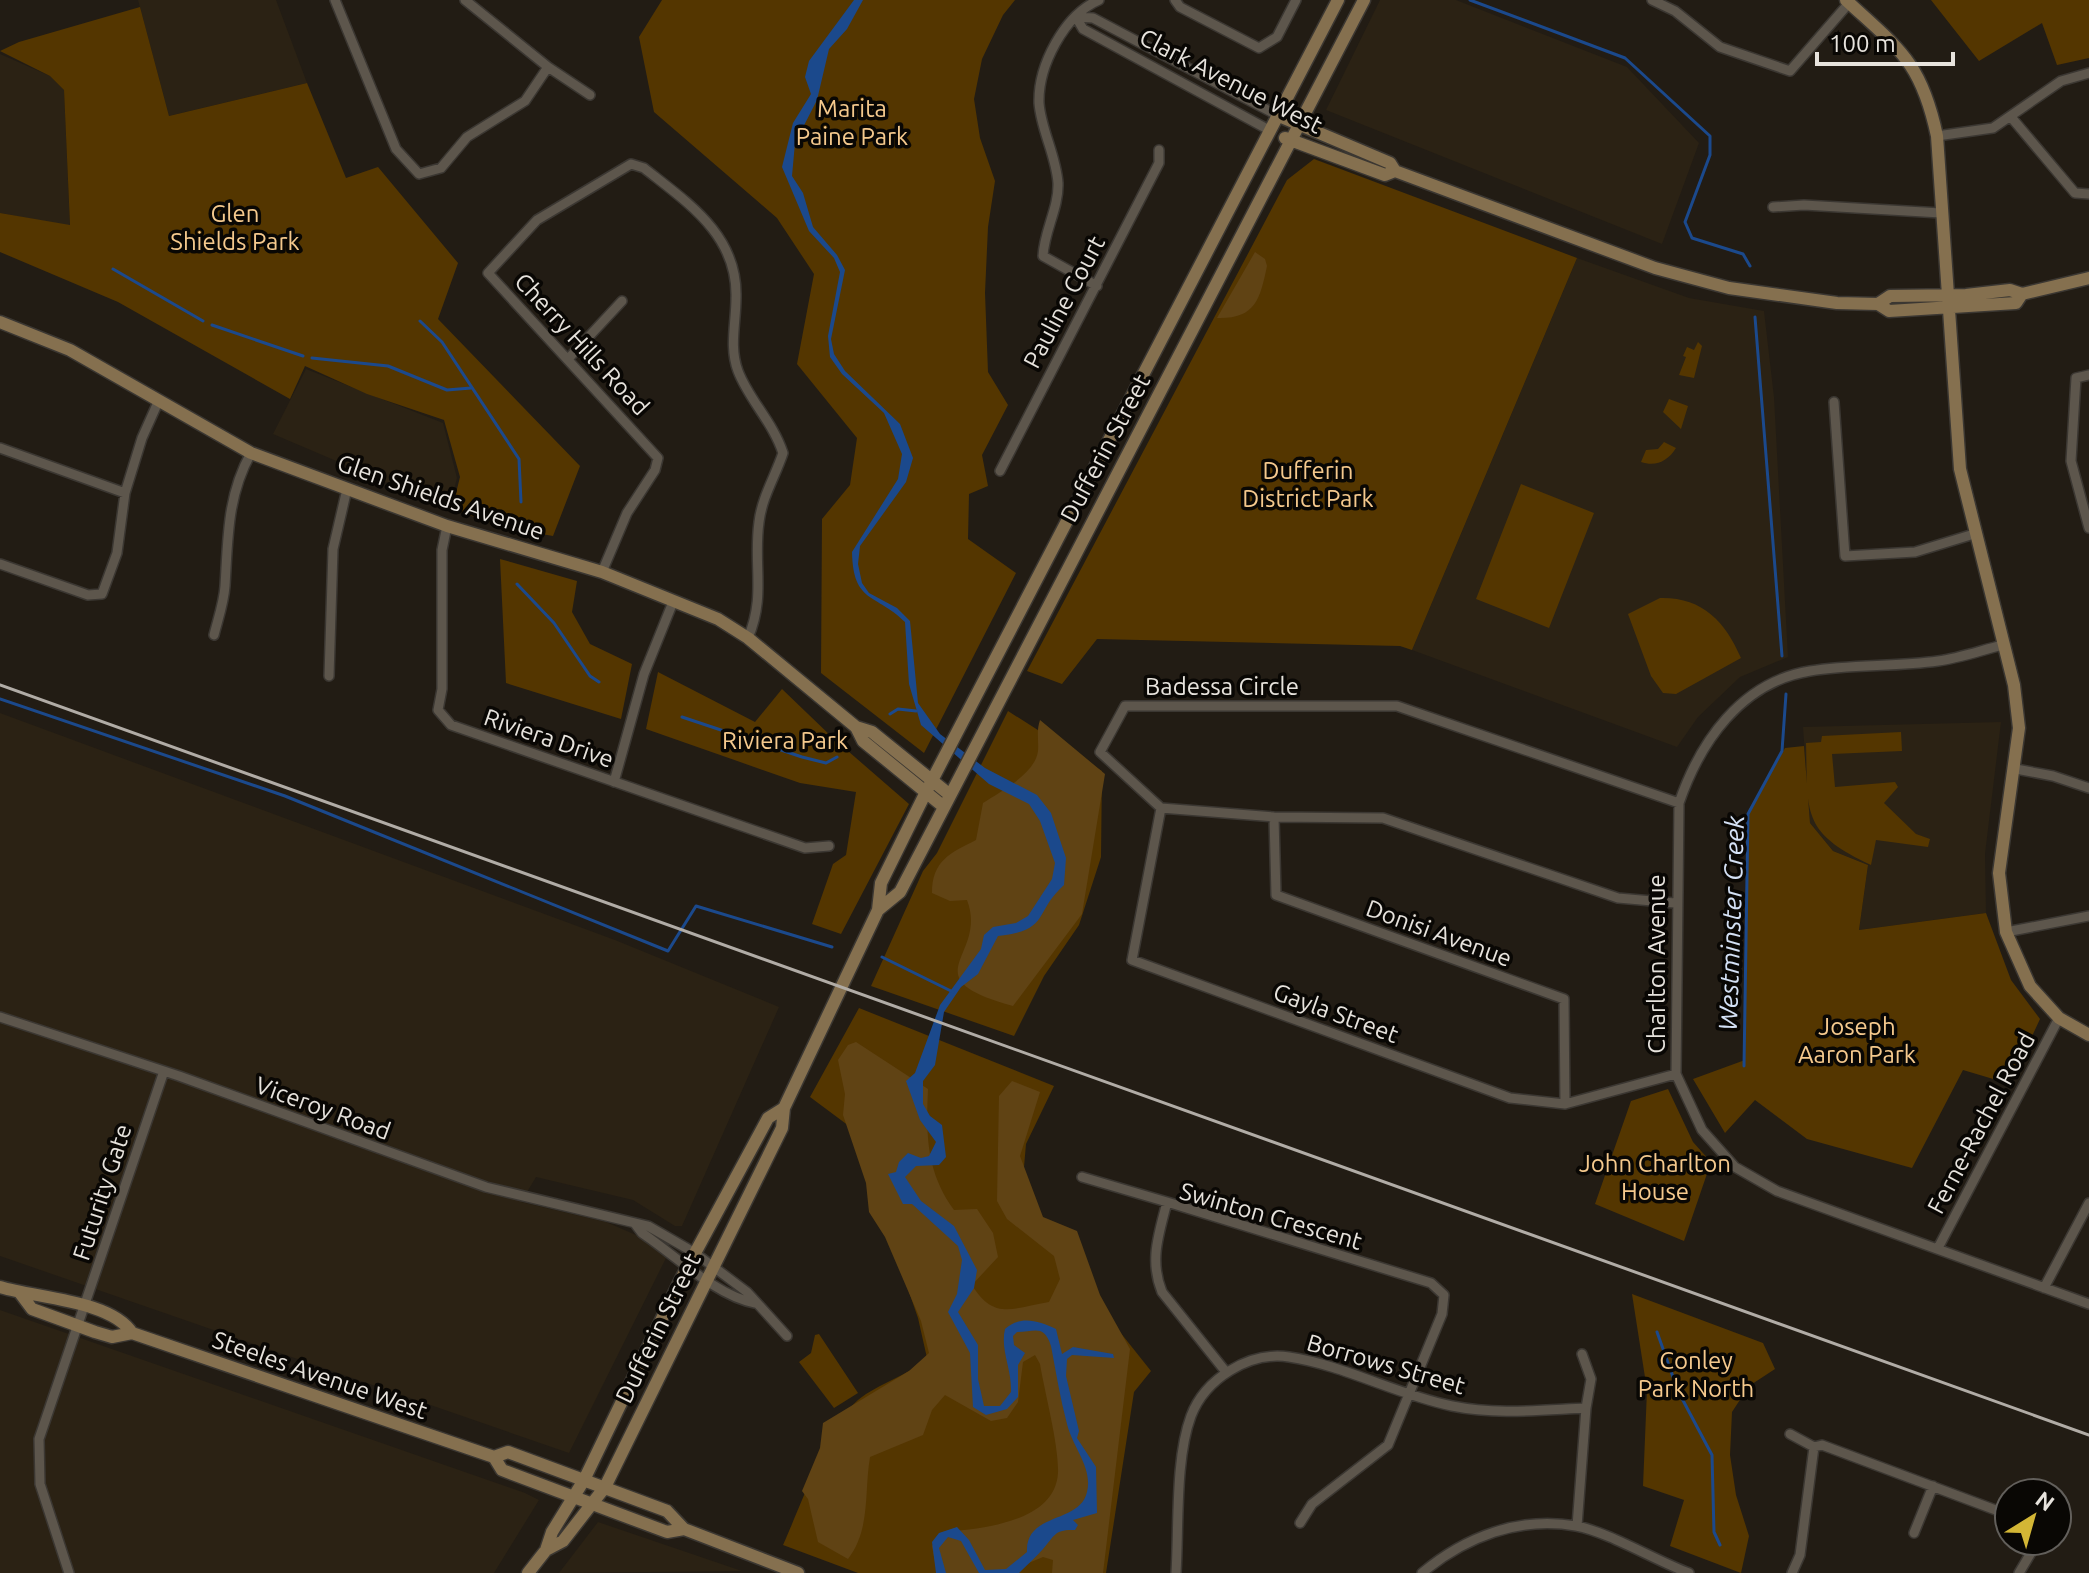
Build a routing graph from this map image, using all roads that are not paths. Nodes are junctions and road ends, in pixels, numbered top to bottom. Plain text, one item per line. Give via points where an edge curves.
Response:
1 (335, 0) edge
2 (465, 0) edge
3 (1099, 0) edge
4 (1175, 0) edge
5 (1296, 0) edge
6 (1338, 0) edge
7 (1364, 0) edge
8 (1652, 0) edge
9 (1665, 2) edge
10 (1848, 2) edge
11 (1076, 17) junction
12 (548, 67) junction
13 (2089, 73) edge
14 (590, 95) dead end
15 (1279, 116) junction
16 (2011, 117) junction
17 (1298, 125) junction
18 (1271, 131) junction
19 (1937, 136) junction
20 (1290, 140) junction
21 (1159, 150) dead end
22 (1395, 171) junction
23 (2089, 194) edge
24 (1773, 207) dead end
25 (1941, 213) junction
26 (2089, 278) edge
27 (1097, 286) junction
28 (2022, 294) junction
29 (1947, 296) junction
30 (622, 301) dead end
31 (1878, 304) junction
32 (1948, 309) junction
33 (0, 322) edge
34 (568, 359) junction
35 (2089, 375) edge
36 (159, 400) junction
37 (1834, 402) dead end
38 (0, 448) edge
39 (251, 453) junction
40 (1000, 471) dead end
41 (347, 489) junction
42 (2084, 491) edge
43 (125, 493) junction
44 (447, 526) junction
45 (2089, 528) edge
46 (1974, 534) junction
47 (0, 564) edge
48 (602, 572) junction
49 (673, 602) junction
50 (214, 635) dead end
51 (748, 638) junction
52 (2003, 645) junction
53 (329, 676) dead end
54 (2016, 769) junction
55 (614, 782) junction
56 (929, 786) junction
57 (2089, 788) edge
58 (947, 801) junction
59 (1679, 803) junction
60 (1161, 808) junction
61 (1274, 817) junction
62 (829, 846) dead end
63 (1675, 903) junction
64 (878, 910) junction
65 (2089, 916) edge
66 (2006, 932) junction
67 (0, 1017) edge
68 (2059, 1018) junction
69 (2089, 1035) edge
70 (164, 1071) junction
71 (1676, 1074) junction
72 (1565, 1104) junction
73 (784, 1108) junction
74 (1082, 1177) dead end
75 (1167, 1202) junction
76 (2089, 1203) edge
77 (1938, 1248) junction
78 (692, 1259) junction
79 (712, 1266) junction
80 (706, 1279) junction
81 (0, 1287) edge
82 (2044, 1288) junction
83 (20, 1293) junction
84 (755, 1303) junction
85 (2089, 1304) edge
86 (84, 1307) junction
87 (77, 1325) junction
88 (132, 1333) junction
89 (787, 1336) dead end
90 (1582, 1354) dead end
91 (1226, 1372) junction
92 (1410, 1393) junction
93 (1586, 1408) junction
94 (1790, 1434) dead end
95 (1814, 1447) junction
96 (494, 1457) junction
97 (584, 1480) junction
98 (1933, 1486) junction
99 (605, 1487) junction
100 (575, 1496) junction
101 (593, 1504) junction
102 (1993, 1509) edge
103 (1300, 1523) dead end
104 (1577, 1526) junction
105 (684, 1529) junction
106 (1914, 1533) dead end
107 (546, 1550) junction
108 (1683, 1572) edge
109 (69, 1573) edge
110 (528, 1573) edge
111 (798, 1573) edge
112 (1176, 1573) edge
113 (1422, 1573) edge
114 (1792, 1573) edge

1 - 12 street via 396,149 419,174 441,168 467,137 525,101
2 - 12 street
3 - 11 street
4 - 5 street via 1259,48 1277,37
6 - 15 main road, Dufferin Street
7 - 17 main road, Dufferin Street
8 - 9 street
9 - 10 street via 1720,47 1790,71
10 - 19 main road via 1908,57 1921,79
11 - 15 street, Clark Avenue West via 1093,18
11 - 18 street, Clark Avenue West via 1083,29
11 - 27 street via 1056,43 1042,84 1042,119 1058,183 1043,256
12 - 14 street
13 - 16 street via 2061,81
15 - 17 main road, Clark Avenue West
15 - 18 main road, Dufferin Street
16 - 19 street via 1993,128
16 - 23 street via 2075,193
17 - 20 main road, Dufferin Street
17 - 22 main road, Clark Avenue West via 1390,163
18 - 20 main road, Clark Avenue West
18 - 56 main road, Dufferin Street
19 - 25 main road
20 - 22 main road, Clark Avenue West via 1385,175
20 - 58 main road, Dufferin Street
21 - 27 street, Pauline Court via 1159,163
22 - 31 main road, Clark Avenue West via 1655,268 1729,288
24 - 25 street
25 - 29 main road
26 - 28 main road, Clark Avenue West
27 - 40 street, Pauline Court
28 - 29 main road, Clark Avenue West via 2010,290
28 - 32 main road, Clark Avenue West via 2016,303
29 - 31 main road, Clark Avenue West via 1890,296
29 - 32 main road
30 - 34 street
31 - 32 main road, Clark Avenue West via 1889,311
32 - 46 main road via 1960,469
33 - 36 main road, Glen Shields Avenue via 70,350
34 - 48 street, Cherry Hills Road via 658,458
34 - 51 street, Cherry Hills Road via 488,273 537,220 631,164 644,168 707,219 730,254 737,294 732,350 739,374 783,453 763,498 758,615
35 - 42 street via 2076,378 2071,461
36 - 39 main road, Glen Shields Avenue
36 - 43 street
37 - 46 street via 1845,556 1915,552
38 - 43 street
39 - 41 main road, Glen Shields Avenue
39 - 50 street via 232,500 225,589
41 - 44 main road, Glen Shields Avenue
41 - 53 street via 333,549
42 - 45 street
43 - 47 street via 117,553 102,594 88,595
44 - 48 main road, Glen Shields Avenue
44 - 55 street, Riviera Drive via 438,710 451,725
46 - 52 main road
48 - 49 main road, Glen Shields Avenue
49 - 51 main road, Glen Shields Avenue via 718,619
49 - 55 street via 644,674
51 - 56 main road, Glen Shields Avenue via 856,727 872,732
52 - 54 main road via 2019,728
52 - 59 street, Charlton Avenue via 1940,661 1807,671 1763,687 1717,726 1692,767
54 - 57 street
54 - 66 main road via 1999,873
55 - 62 street, Riviera Drive via 805,848
56 - 58 main road, Glen Shields Avenue
56 - 64 main road, Dufferin Street via 881,883
58 - 64 main road, Dufferin Street via 900,892
59 - 60 street, Badessa Circle via 1397,706 1125,706 1100,752
59 - 63 street, Charlton Avenue
60 - 61 street
60 - 72 street, Gayla Street via 1132,960 1510,1098
61 - 63 street via 1383,818 1618,898
61 - 72 street, Donisi Avenue via 1276,895 1564,999
63 - 71 street, Charlton Avenue
64 - 73 main road, Dufferin Street
65 - 66 street
66 - 68 main road via 2030,986
67 - 70 street, Viceroy Road
68 - 69 main road
68 - 77 street, Ferne-Rachel Road
70 - 78 street, Viceroy Road via 486,1187 648,1226
70 - 86 street, Futurity Gate
71 - 72 street, Gayla Street
71 - 77 street, Charlton Avenue via 1702,1130 1735,1167 1777,1191
73 - 78 main road, Dufferin Street via 768,1118
73 - 79 main road, Dufferin Street via 782,1128
74 - 75 street
75 - 91 street, Swinton Crescent via 1155,1245 1157,1279
75 - 92 street, Swinton Crescent via 1440,1288 1442,1314
76 - 82 street
77 - 82 street, Charlton Avenue
78 - 79 street
78 - 80 street
78 - 97 main road, Dufferin Street
79 - 80 main road, Dufferin Street
79 - 84 street
80 - 84 street via 741,1301
80 - 99 main road, Dufferin Street
81 - 83 main road, Steeles Avenue West
82 - 85 street, Charlton Avenue
83 - 86 main road, Steeles Avenue West via 36,1292
83 - 87 main road, Steeles Avenue West via 32,1309
84 - 89 street
86 - 87 street, Futurity Gate
86 - 88 main road, Steeles Avenue West via 125,1322
87 - 88 main road, Steeles Avenue West via 112,1337
87 - 109 street, Futurity Gate via 37,1458 40,1484
88 - 96 main road, Steeles Avenue West
90 - 93 street via 1591,1379
91 - 92 street, Borrows Street via 1250,1360 1287,1356
91 - 112 street, Borrows Street via 1193,1412 1185,1435
92 - 93 street, Borrows Street via 1492,1412
92 - 103 street via 1379,1455 1312,1504
93 - 104 street
94 - 95 street
95 - 98 street via 1833,1447
95 - 114 street via 1800,1555
96 - 97 main road, Steeles Avenue West via 508,1452
96 - 100 main road, Steeles Avenue West via 502,1470
97 - 99 main road, Steeles Avenue West
97 - 100 main road, Dufferin Street
98 - 102 street
98 - 106 street
99 - 101 main road, Dufferin Street
99 - 105 main road, Steeles Avenue West via 667,1511
100 - 101 main road, Steeles Avenue West
100 - 107 main road, Dufferin Street
101 - 105 main road, Steeles Avenue West via 667,1532
101 - 107 main road, Dufferin Street via 563,1541
104 - 108 street
104 - 113 street via 1525,1524 1487,1533
105 - 111 main road, Steeles Avenue West
107 - 110 main road, Dufferin Street

